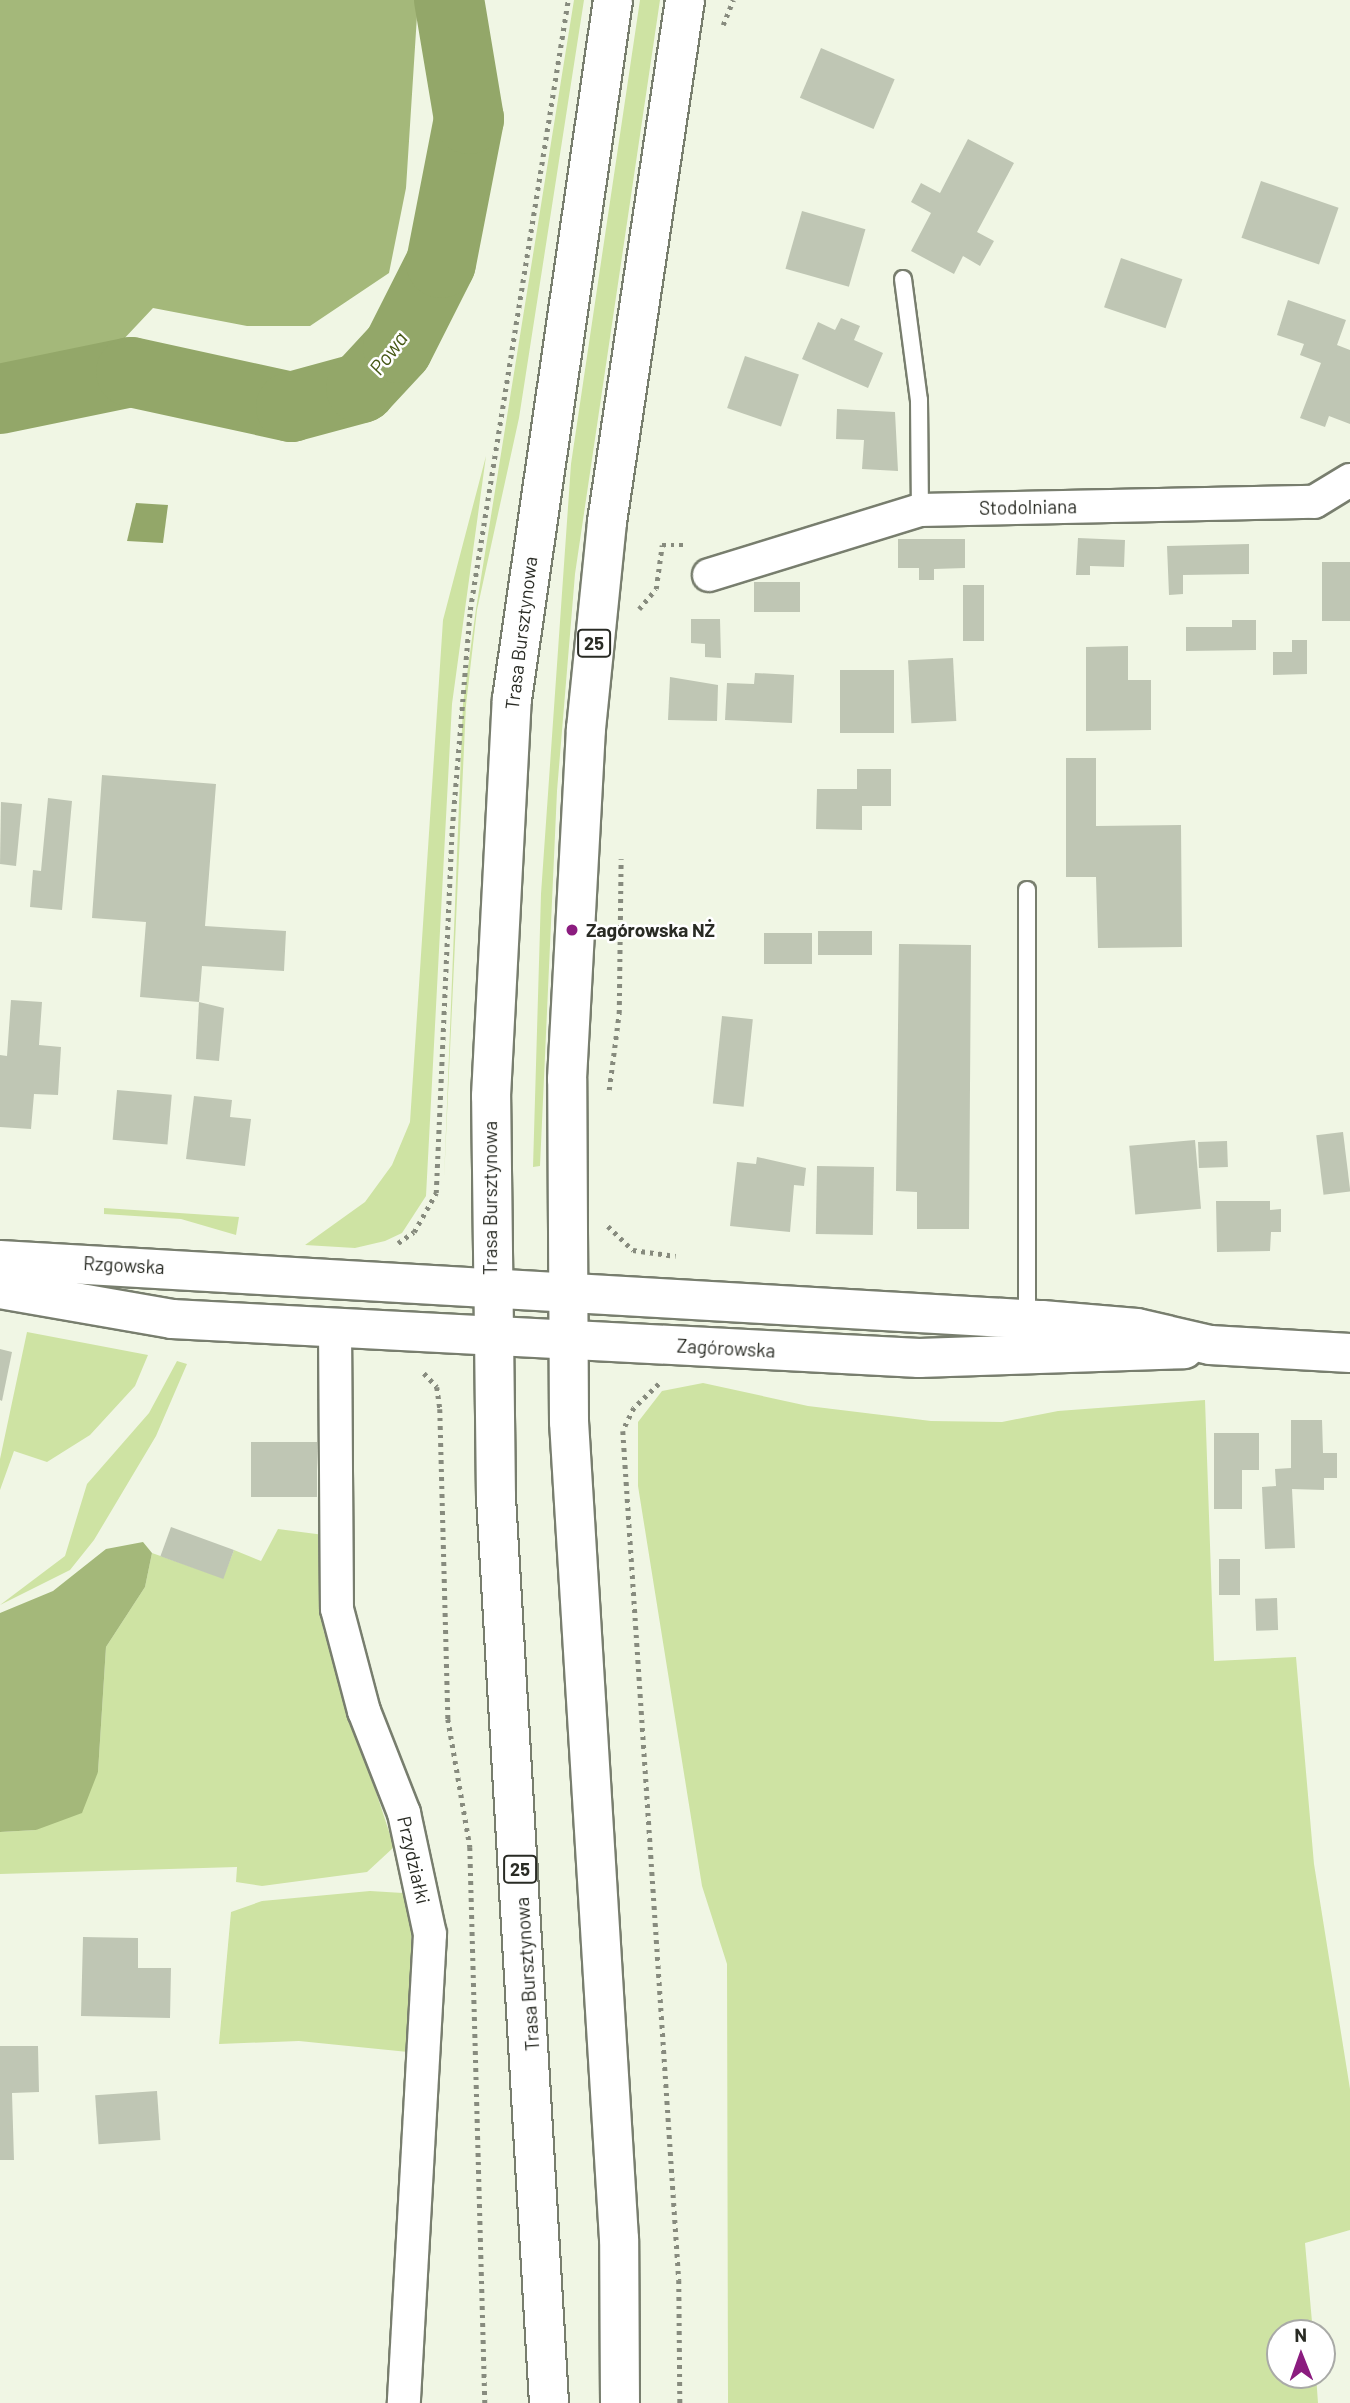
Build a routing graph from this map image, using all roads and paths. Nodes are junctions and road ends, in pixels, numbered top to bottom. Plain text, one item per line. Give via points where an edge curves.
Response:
1 (613, 0) edge
2 (685, 0) edge
3 (733, 0) edge
4 (719, 34) dead end
5 (903, 279) dead end
6 (1350, 480) edge
7 (919, 510) junction
8 (709, 575) dead end
9 (634, 597) dead end
10 (632, 622) dead end
11 (621, 852) dead end
12 (1027, 890) dead end
13 (608, 1101) dead end
14 (605, 1220) dead end
15 (676, 1256) dead end
16 (0, 1260) edge
17 (249, 1272) joint
18 (490, 1287) junction
19 (0, 1289) edge
20 (567, 1292) junction
21 (1027, 1320) junction
22 (335, 1327) junction
23 (492, 1336) junction
24 (567, 1339) junction
25 (1210, 1345) junction
26 (1350, 1353) edge
27 (1028, 1359) junction
28 (417, 1370) dead end
29 (670, 1377) dead end
30 (404, 2403) edge
31 (485, 2403) edge
32 (549, 2403) edge
33 (620, 2403) edge
34 (680, 2403) edge

1 - 18 main road, Trasa Bursztynowa / 25 via 512,699 493,1006
2 - 20 main road, 25 via 621,419 586,730 567,1065
3 - 4 path
5 - 7 lane via 919,400
6 - 7 street, Stodolniana via 1314,502
7 - 8 street, Stodolniana
9 - 10 path
11 - 13 path via 619,1013
12 - 21 lane
14 - 15 path via 633,1250
16 - 17 main road, Rzgowska
17 - 18 main road, Zagórowska
18 - 20 main road, Zagórowska
18 - 23 main road, Trasa Bursztynowa / 25
19 - 22 main road, Zagórowska via 172,1319
20 - 21 main road, Zagórowska
20 - 24 main road, 25
21 - 25 main road, Zagórowska via 1136,1328
21 - 27 lane
22 - 23 main road, Zagórowska
22 - 30 street, Przydziałki via 337,1609 364,1712 404,1813 430,1934
23 - 24 main road, Zagórowska
23 - 32 main road, Trasa Bursztynowa / 25
24 - 27 main road, Zagórowska
24 - 33 main road, 25 via 618,2239
25 - 26 main road, Zagórowska
25 - 27 main road, Zagórowska
28 - 31 path via 437,1387 440,1409 446,1681 470,1847
29 - 34 path via 634,1408 623,1431 679,2280

